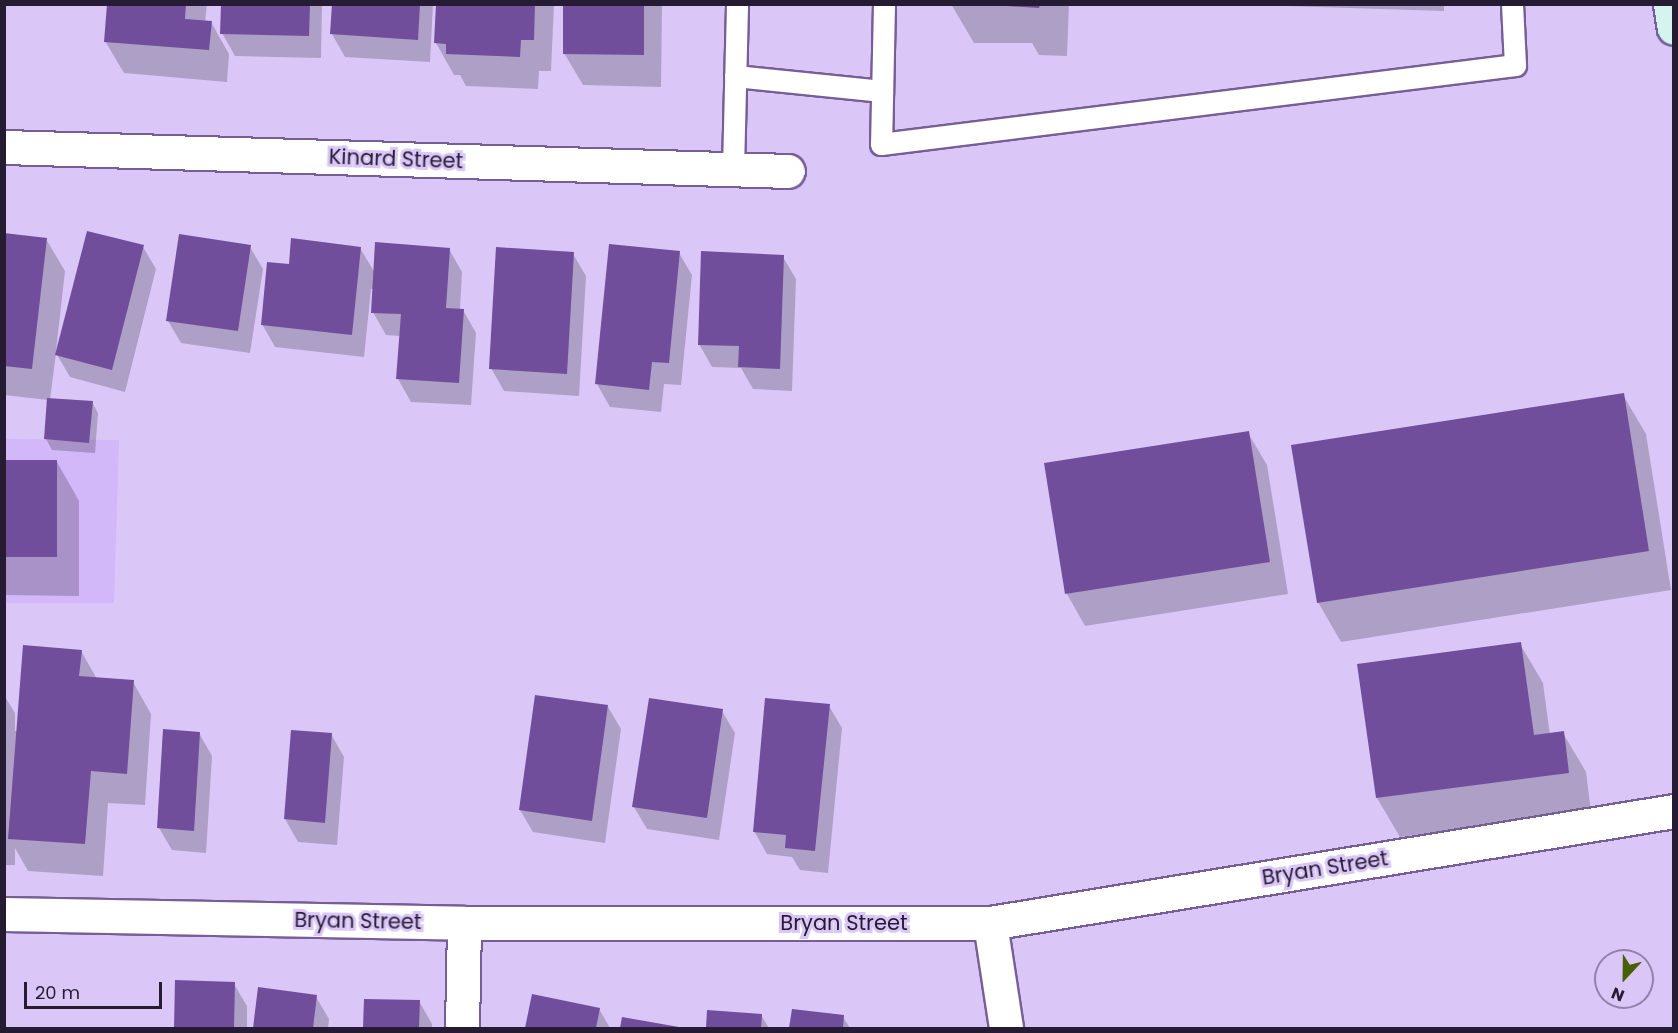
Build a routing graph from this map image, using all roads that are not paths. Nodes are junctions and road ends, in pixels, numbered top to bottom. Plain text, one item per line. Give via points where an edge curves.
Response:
1 (737, 4) edge
2 (884, 4) edge
3 (1512, 4) edge
4 (1670, 4) edge
5 (1674, 28) edge
6 (735, 76) junction
7 (882, 91) junction
8 (4, 147) edge
9 (733, 169) junction
10 (788, 171) dead end
11 (1674, 811) edge
12 (4, 914) edge
13 (464, 923) junction
14 (990, 923) junction
15 (462, 1029) edge
16 (1006, 1029) edge

1 - 6 lane
2 - 7 lane
3 - 7 lane via 1515,65 881,144
4 - 5 street
6 - 7 lane
6 - 9 lane
8 - 9 street, Kinard Street
9 - 10 street, Kinard Street
11 - 14 street, Bryan Street
12 - 13 street, Bryan Street
13 - 14 street, Bryan Street
13 - 15 street
14 - 16 street

